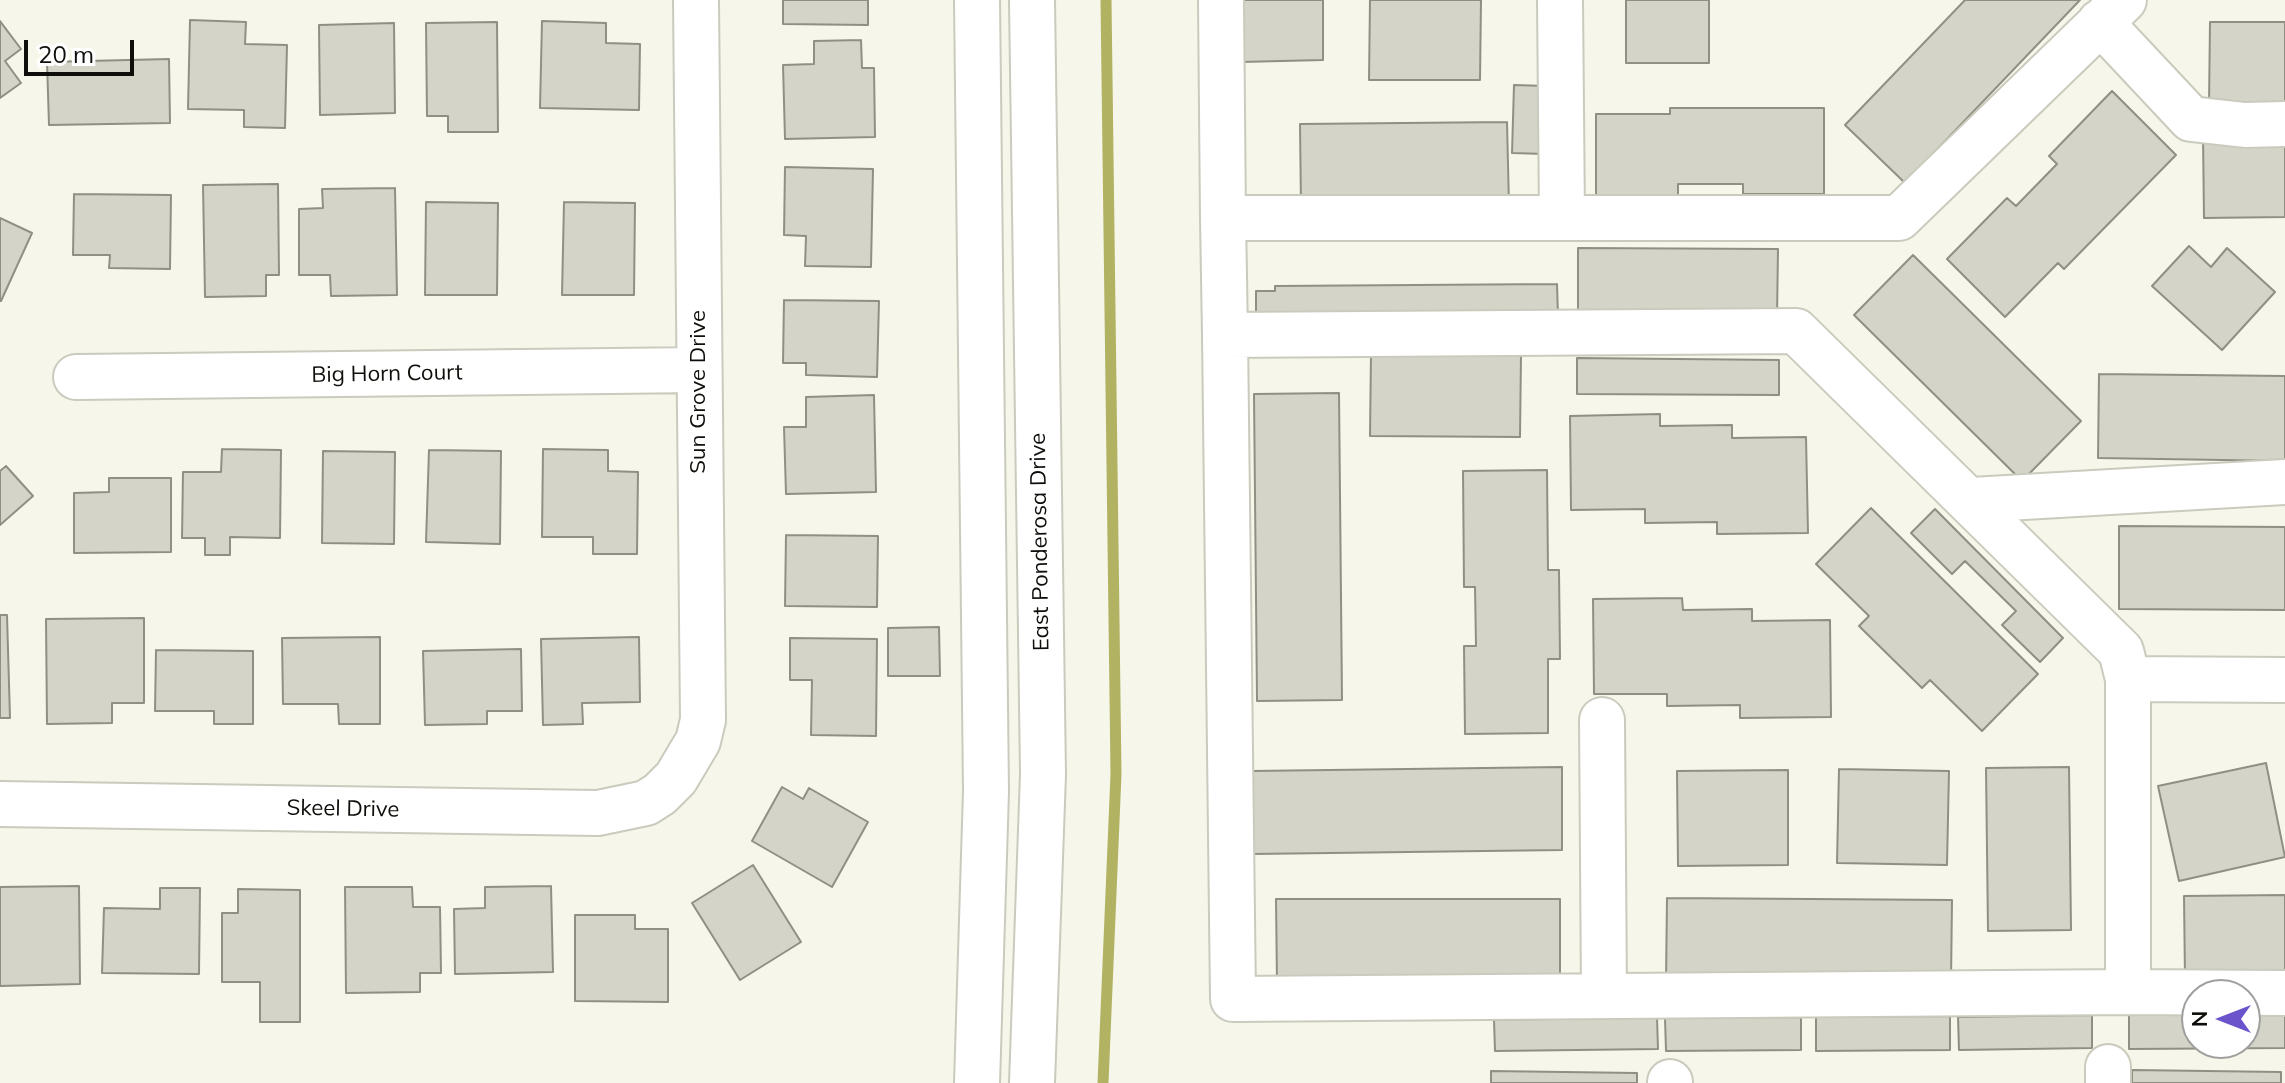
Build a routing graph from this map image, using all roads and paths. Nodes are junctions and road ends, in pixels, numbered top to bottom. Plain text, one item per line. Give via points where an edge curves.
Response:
1 (696, 0) edge
2 (977, 0) edge
3 (1032, 0) edge
4 (1221, 0) edge
5 (1560, 0) edge
6 (2112, 11) edge
7 (2285, 124) edge
8 (1223, 218) junction
9 (1562, 218) junction
10 (1225, 335) junction
11 (699, 370) junction
12 (76, 377) dead end
13 (2285, 482) edge
14 (1972, 500) junction
15 (2128, 679) junction
16 (2285, 680) edge
17 (1602, 720) dead end
18 (676, 778) joint
19 (0, 804) edge
20 (2128, 992) junction
21 (2285, 993) edge
22 (1604, 996) junction
23 (977, 1083) edge
24 (1032, 1083) edge

1 - 11 main road, Sun Grove Drive
2 - 23 main road via 986,791
3 - 24 main road, East Ponderosa Drive via 1043,774
4 - 8 main road
5 - 9 main road
6 - 7 main road via 2191,119
6 - 9 main road via 1899,218
8 - 9 main road
8 - 10 main road
10 - 14 main road via 1796,331
10 - 22 main road via 1233,999
11 - 12 main road, Big Horn Court
11 - 18 main road, Sun Grove Drive via 703,720 698,741
13 - 14 main road
14 - 15 main road via 2121,651
15 - 16 main road
15 - 20 main road
17 - 22 main road
18 - 19 main road, Skeel Drive via 646,803 598,813
20 - 21 main road
20 - 22 main road

